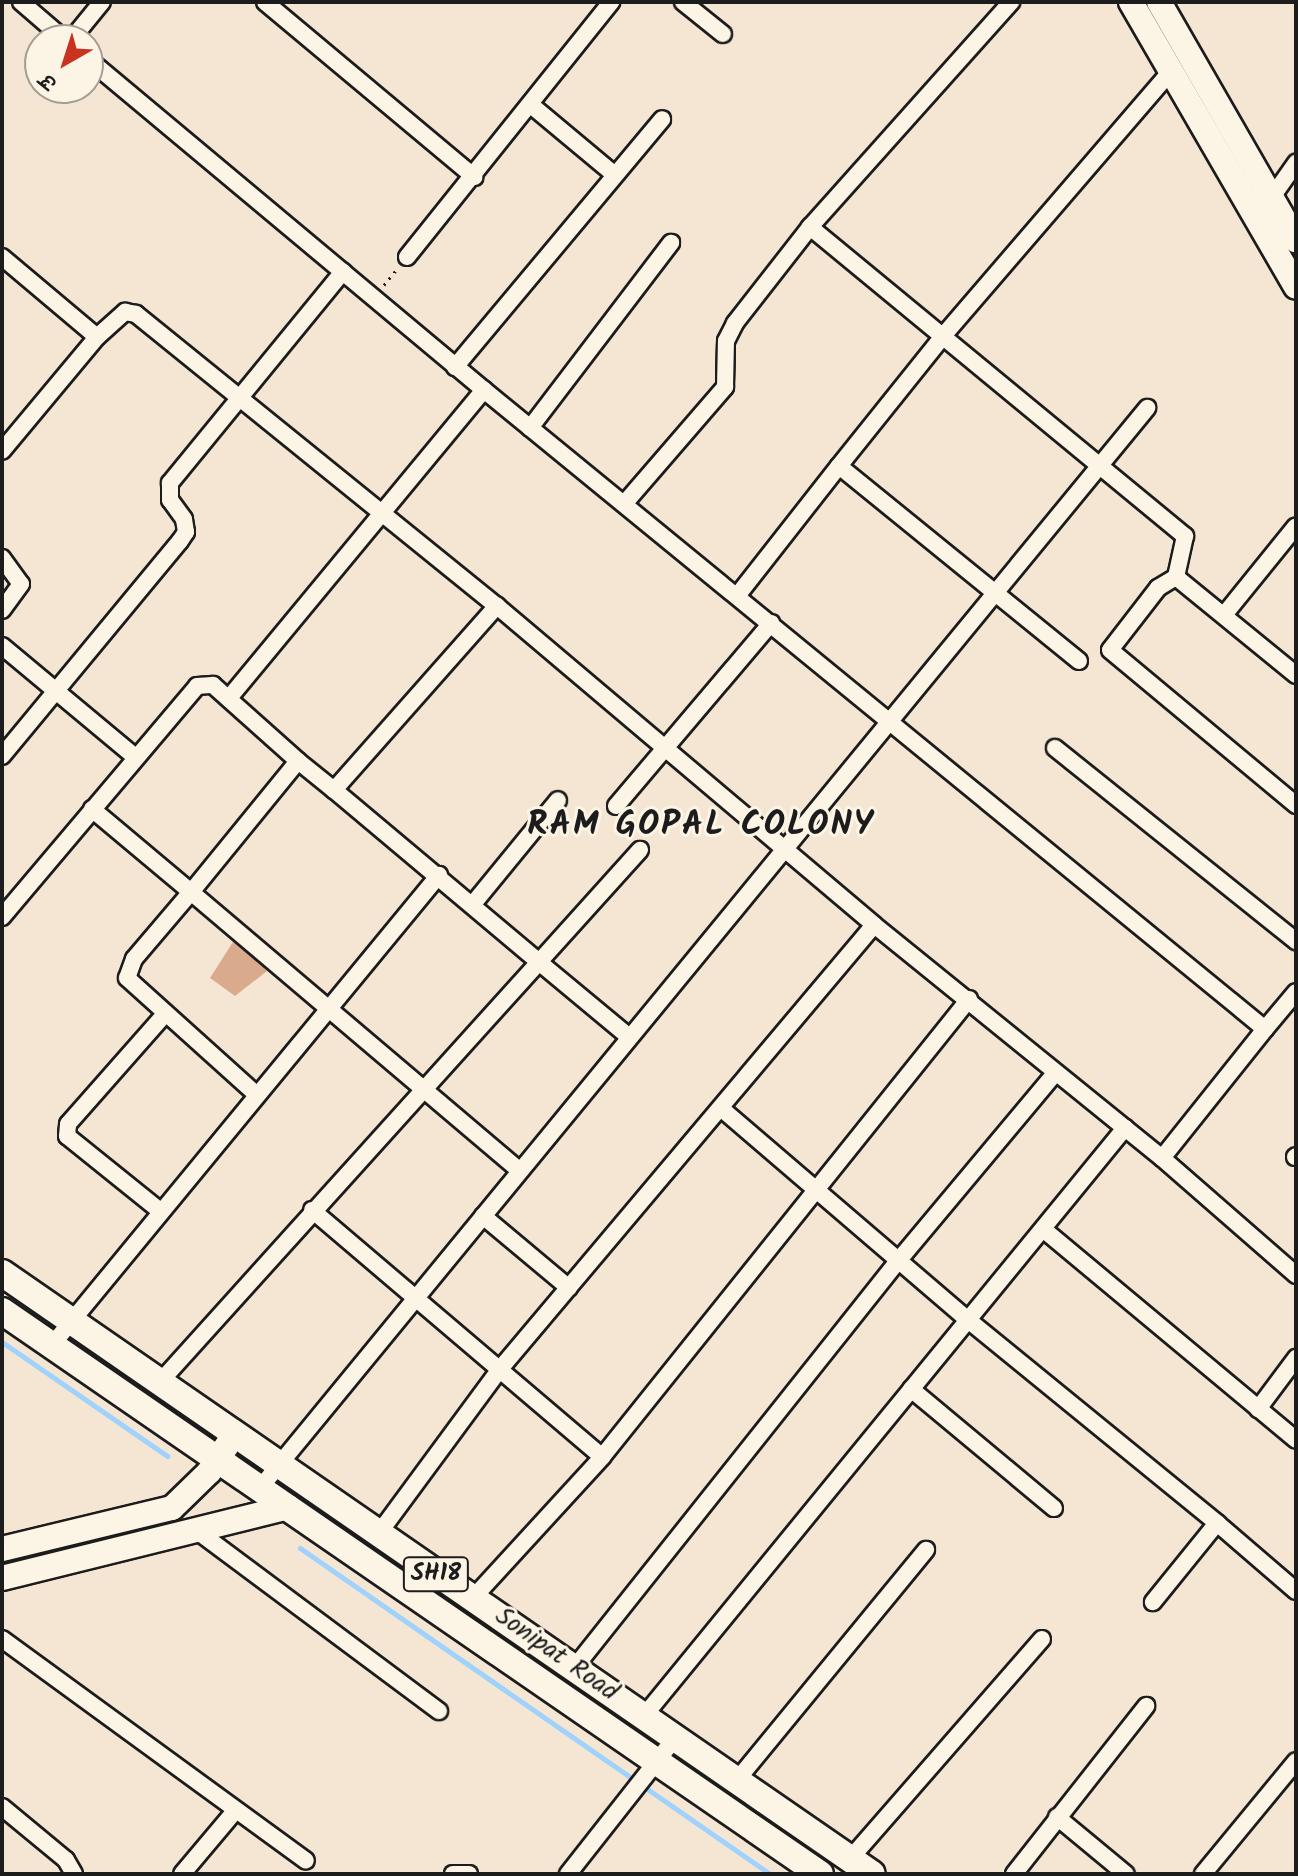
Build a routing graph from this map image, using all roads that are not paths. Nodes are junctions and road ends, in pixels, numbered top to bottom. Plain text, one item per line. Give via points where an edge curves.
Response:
1 (21, 2) edge
2 (102, 2) edge
3 (265, 2) edge
4 (611, 2) edge
5 (683, 2) edge
6 (1011, 2) edge
7 (1131, 2) edge
8 (1163, 4) edge
9 (48, 24) edge
10 (82, 24) edge
11 (723, 34) dead end
12 (104, 72) edge
13 (1170, 72) junction
14 (531, 105) junction
15 (662, 119) dead end
16 (1296, 163) edge
17 (615, 175) junction
18 (474, 177) junction
19 (1272, 197) junction
20 (810, 227) junction
21 (1296, 240) edge
22 (671, 243) dead end
23 (2, 257) edge
24 (407, 257) road end
25 (343, 272) junction
26 (1296, 287) edge
27 (943, 336) junction
28 (97, 337) junction
29 (455, 367) junction
30 (484, 390) junction
31 (237, 399) junction
32 (1147, 408) dead end
33 (530, 428) junction
34 (2, 451) edge
35 (1098, 464) junction
36 (839, 466) junction
37 (624, 504) junction
38 (381, 514) junction
39 (1296, 526) edge
40 (2, 558) edge
41 (1176, 577) junction
42 (993, 593) junction
43 (737, 596) junction
44 (497, 606) junction
45 (2, 610) edge
46 (1224, 615) junction
47 (771, 623) junction
48 (2, 646) edge
49 (1079, 661) dead end
50 (1296, 675) edge
51 (57, 690) junction
52 (229, 698) junction
53 (888, 718) junction
54 (666, 746) junction
55 (1055, 748) dead end
56 (2, 756) edge
57 (135, 757) junction
58 (298, 761) junction
59 (334, 790) junction
60 (558, 800) dead end
61 (1296, 805) edge
62 (616, 806) dead end
63 (92, 809) junction
64 (785, 849) junction
65 (640, 850) dead end
66 (439, 875) junction
67 (191, 892) junction
68 (473, 904) junction
69 (2, 917) edge
70 (874, 925) junction
71 (1296, 941) edge
72 (539, 962) junction
73 (1296, 992) edge
74 (969, 999) junction
75 (329, 1007) junction
76 (165, 1014) junction
77 (1265, 1029) junction
78 (628, 1036) junction
79 (1055, 1073) junction
80 (426, 1087) junction
81 (256, 1094) junction
82 (723, 1110) junction
83 (1125, 1128) junction
84 (1162, 1158) junction
85 (520, 1171) junction
86 (813, 1190) junction
87 (159, 1210) junction
88 (312, 1210) junction
89 (483, 1216) junction
90 (1043, 1229) junction
91 (898, 1261) junction
92 (2, 1273) edge
93 (1296, 1275) edge
94 (569, 1288) junction
95 (414, 1300) junction
96 (2, 1311) edge
97 (967, 1319) junction
98 (71, 1320) junction
99 (52, 1345) junction
100 (1296, 1358) edge
101 (500, 1369) junction
102 (160, 1382) junction
103 (911, 1389) junction
104 (1258, 1409) junction
105 (234, 1435) junction
106 (1296, 1440) edge
107 (602, 1457) junction
108 (218, 1459) junction
109 (279, 1464) junction
110 (260, 1488) junction
111 (288, 1507) junction
112 (1054, 1508) dead end
113 (1217, 1523) junction
114 (196, 1530) junction
115 (377, 1536) junction
116 (2, 1549) edge
117 (926, 1550) dead end
118 (2, 1578) edge
119 (1296, 1591) edge
120 (473, 1598) junction
121 (1153, 1602) dead end
122 (2, 1639) edge
123 (1042, 1639) dead end
124 (575, 1667) junction
125 (1146, 1706) dead end
126 (439, 1711) dead end
127 (644, 1716) junction
128 (675, 1738) junction
129 (1296, 1761) edge
130 (660, 1763) junction
131 (737, 1780) junction
132 (2, 1807) edge
133 (235, 1811) junction
134 (1057, 1817) junction
135 (850, 1859) junction
136 (306, 1861) dead end
137 (74, 1874) edge
138 (182, 1874) edge
139 (453, 1874) edge
140 (469, 1874) edge
141 (568, 1874) edge
142 (820, 1874) edge
143 (872, 1874) edge
144 (1014, 1874) edge
145 (1126, 1874) edge
146 (1203, 1874) edge

1 - 9 street
2 - 10 street
3 - 18 street
4 - 14 street
5 - 11 street
6 - 20 street
7 - 13 main road
8 - 19 main road
12 - 25 street
13 - 26 main road
13 - 27 street
14 - 17 street
14 - 18 street
15 - 17 street
16 - 19 street
17 - 29 street
18 - 24 street
19 - 21 main road
20 - 27 street
20 - 37 street via 730,333 725,387
22 - 33 street
23 - 28 street
25 - 29 street
25 - 31 street
27 - 35 street
27 - 36 street
28 - 31 street via 125,312 136,314
28 - 34 street
29 - 30 street
30 - 33 street
30 - 38 street
31 - 38 street
31 - 51 street via 170,483 170,500 186,532
32 - 35 street
33 - 37 street
35 - 41 street via 1185,536
35 - 42 street
36 - 42 street
36 - 43 street
37 - 43 street
38 - 44 street
38 - 52 street
39 - 46 street
40 - 45 street via 21,584
41 - 46 street
41 - 61 street via 1158,588 1110,650
42 - 49 street
42 - 53 street
43 - 47 street
44 - 54 street
44 - 59 street
46 - 50 street
47 - 53 street
47 - 54 street
48 - 51 street
51 - 56 street
51 - 57 street
52 - 57 street via 213,685 197,686
52 - 58 street
53 - 64 street
53 - 77 street
54 - 62 street
54 - 64 street
55 - 71 street
57 - 63 street
58 - 59 street
58 - 67 street
59 - 66 street
60 - 68 street
63 - 67 street
63 - 69 street
64 - 70 street
64 - 78 street
65 - 72 street
66 - 68 street
66 - 75 street
67 - 75 street
67 - 76 street via 127,968 132,986
68 - 72 street
70 - 74 street
70 - 82 street
72 - 78 street
72 - 80 street
73 - 77 street
74 - 79 street
74 - 86 street
75 - 80 street
75 - 81 street
76 - 81 street
76 - 87 street via 68,1124 67,1136
77 - 84 street
78 - 85 street
79 - 83 street
79 - 91 street
80 - 85 street
80 - 88 street
81 - 87 street
82 - 86 street
82 - 94 street
83 - 84 street
83 - 90 street
84 - 93 street
85 - 89 street
86 - 91 street
86 - 107 street
87 - 98 street
88 - 95 street
88 - 102 street
89 - 94 street
89 - 95 street
90 - 97 street
90 - 104 street
91 - 97 street
91 - 124 street
92 - 98 main road, Sonipat Road / SH18
94 - 101 street
95 - 101 street
95 - 109 street
96 - 99 main road, Sonipat Road / SH18
97 - 103 street
97 - 113 street
98 - 99 street
98 - 102 main road, Sonipat Road / SH18
99 - 108 main road, Sonipat Road / SH18
100 - 104 street
101 - 107 street
101 - 115 street
102 - 105 main road, Sonipat Road / SH18
103 - 112 street
103 - 127 street
104 - 106 street
105 - 108 main road
105 - 109 main road, Sonipat Road / SH18
107 - 120 street
108 - 110 main road, Sonipat Road / SH18
108 - 116 main road via 172,1508
109 - 110 street
109 - 115 main road, Sonipat Road / SH18
110 - 111 main road, Sonipat Road / SH18
111 - 114 main road
111 - 130 main road, Sonipat Road / SH18
113 - 119 street
113 - 121 street
114 - 118 main road
114 - 126 street
115 - 120 main road, Sonipat Road / SH18
117 - 131 street
120 - 124 main road, Sonipat Road / SH18
122 - 133 street
123 - 135 street
124 - 127 main road, Sonipat Road / SH18
125 - 134 street
127 - 128 main road, Sonipat Road / SH18
128 - 130 street
128 - 131 main road, Sonipat Road / SH18
129 - 146 street
130 - 141 street
130 - 142 main road, Sonipat Road / SH18
131 - 135 main road, Sonipat Road / SH18
132 - 137 street via 66,1860
133 - 136 street
133 - 138 street
134 - 144 street
134 - 145 street
135 - 143 main road, Sonipat Road / SH18
139 - 140 street

